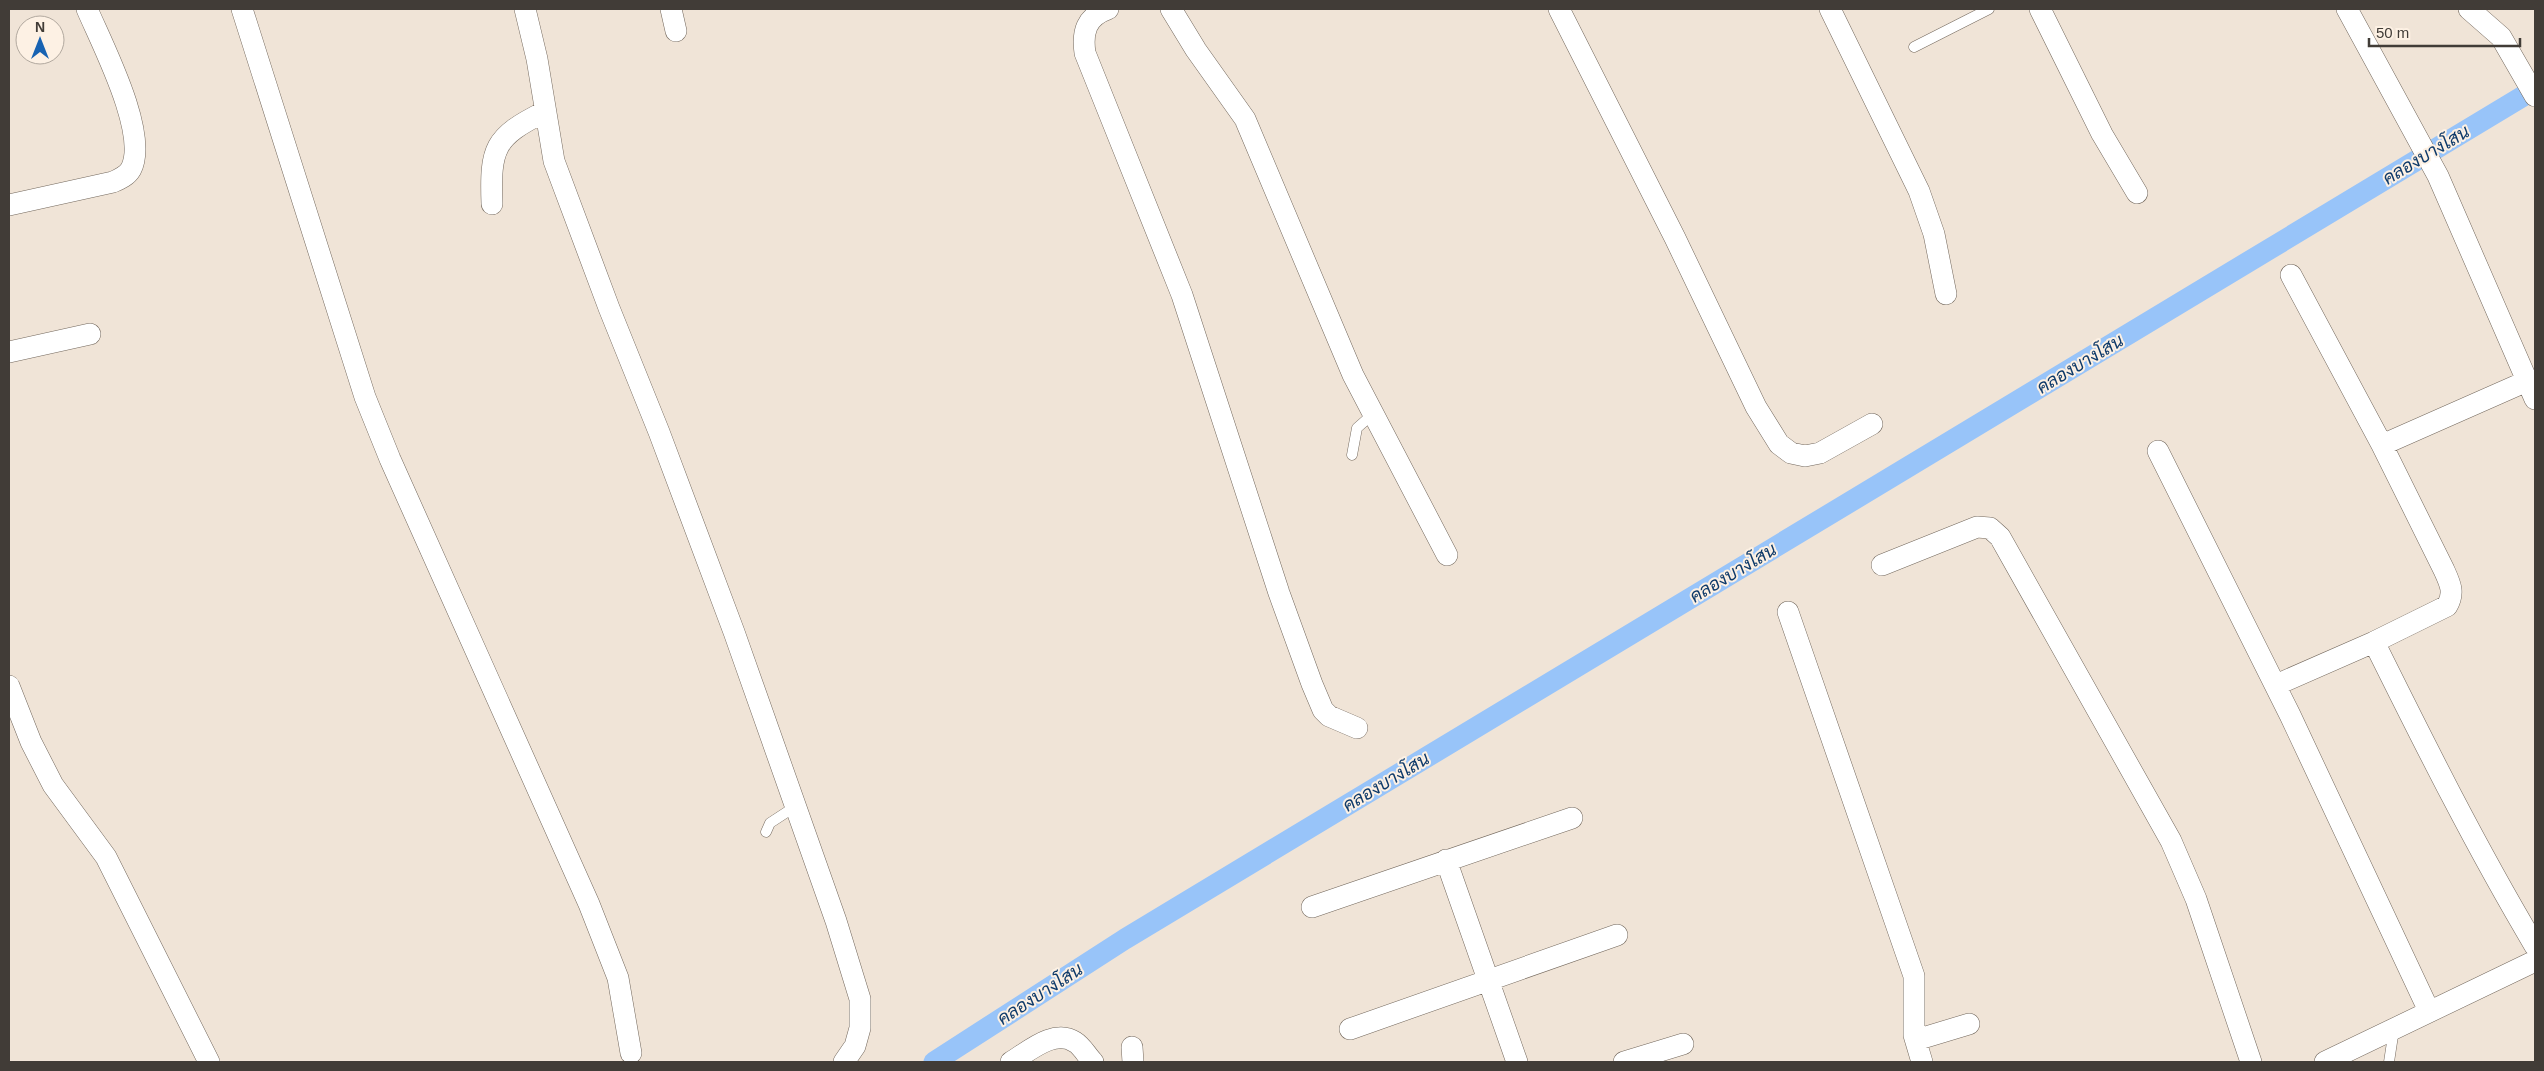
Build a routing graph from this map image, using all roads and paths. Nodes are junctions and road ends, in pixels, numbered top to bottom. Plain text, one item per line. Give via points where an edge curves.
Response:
1 (87, 9) edge
2 (242, 9) edge
3 (525, 9) edge
4 (671, 9) edge
5 (1108, 9) edge
6 (1171, 9) edge
7 (1559, 9) edge
8 (1830, 9) edge
9 (1989, 9) edge
10 (2040, 9) edge
11 (2347, 9) edge
12 (2469, 9) edge
13 (676, 31) dead end
14 (1914, 47) dead end
15 (2535, 96) edge
16 (544, 112) junction
17 (2137, 193) dead end
18 (492, 204) dead end
19 (9, 205) edge
20 (2291, 275) dead end
21 (1946, 294) dead end
22 (90, 334) dead end
23 (9, 352) edge
24 (2531, 390) edge
25 (1374, 413) junction
26 (1872, 424) dead end
27 (2382, 445) junction
28 (2158, 451) dead end
29 (1352, 455) dead end
30 (1447, 554) dead end
31 (1882, 565) dead end
32 (1788, 612) dead end
33 (2374, 642) junction
34 (2276, 685) junction
35 (9, 686) edge
36 (1357, 728) dead end
37 (796, 806) junction
38 (1572, 818) dead end
39 (766, 832) dead end
40 (1446, 860) junction
41 (1312, 907) dead end
42 (1617, 935) dead end
43 (2535, 946) edge
44 (2535, 961) edge
45 (1488, 980) junction
46 (2429, 1011) junction
47 (1969, 1024) dead end
48 (2394, 1028) junction
49 (1350, 1030) dead end
50 (1916, 1040) junction
51 (1683, 1044) dead end
52 (631, 1053) dead end
53 (209, 1062) edge
54 (844, 1062) edge
55 (1011, 1062) edge
56 (1093, 1062) edge
57 (1517, 1062) edge
58 (1624, 1062) edge
59 (1922, 1062) edge
60 (2251, 1062) edge
61 (2325, 1062) edge
62 (2389, 1062) edge

1 - 19 street via 118,80 133,126 136,142 132,167 125,177 113,182
2 - 52 street via 365,397 589,904 618,978
3 - 16 street
4 - 13 street
5 - 36 street via 1097,13 1087,23 1083,38 1085,54 1182,295 1312,684 1329,716
6 - 25 street via 1245,119 1353,375
7 - 26 street via 1756,407 1779,444 1791,453 1805,456 1820,453
8 - 21 street via 1919,191 1934,234
9 - 14 lane
10 - 17 street via 2102,134
11 - 24 street via 2438,176
12 - 15 street via 2501,37
16 - 18 street via 504,137 497,149 491,163
16 - 37 street via 554,161 608,308 659,432
20 - 27 street
22 - 23 street
24 - 27 street
25 - 29 lane via 1357,428
25 - 30 street
27 - 33 street via 2444,570 2452,598 2447,606
28 - 34 street
31 - 60 street via 1977,527 1990,528 2000,537 2171,841 2196,898
32 - 50 street via 1914,976
33 - 34 street
33 - 43 street via 2459,811
34 - 46 street
35 - 53 street via 30,742 53,785 106,857
37 - 39 lane via 770,823
37 - 54 street via 860,999 860,1028 855,1046
38 - 40 street
40 - 41 street
40 - 45 street
42 - 45 street
44 - 46 street
45 - 49 street
45 - 57 street
46 - 48 street
47 - 50 street
48 - 61 street
48 - 62 lane
50 - 59 street
51 - 58 street
55 - 56 street via 1050,1039 1064,1037 1075,1042

